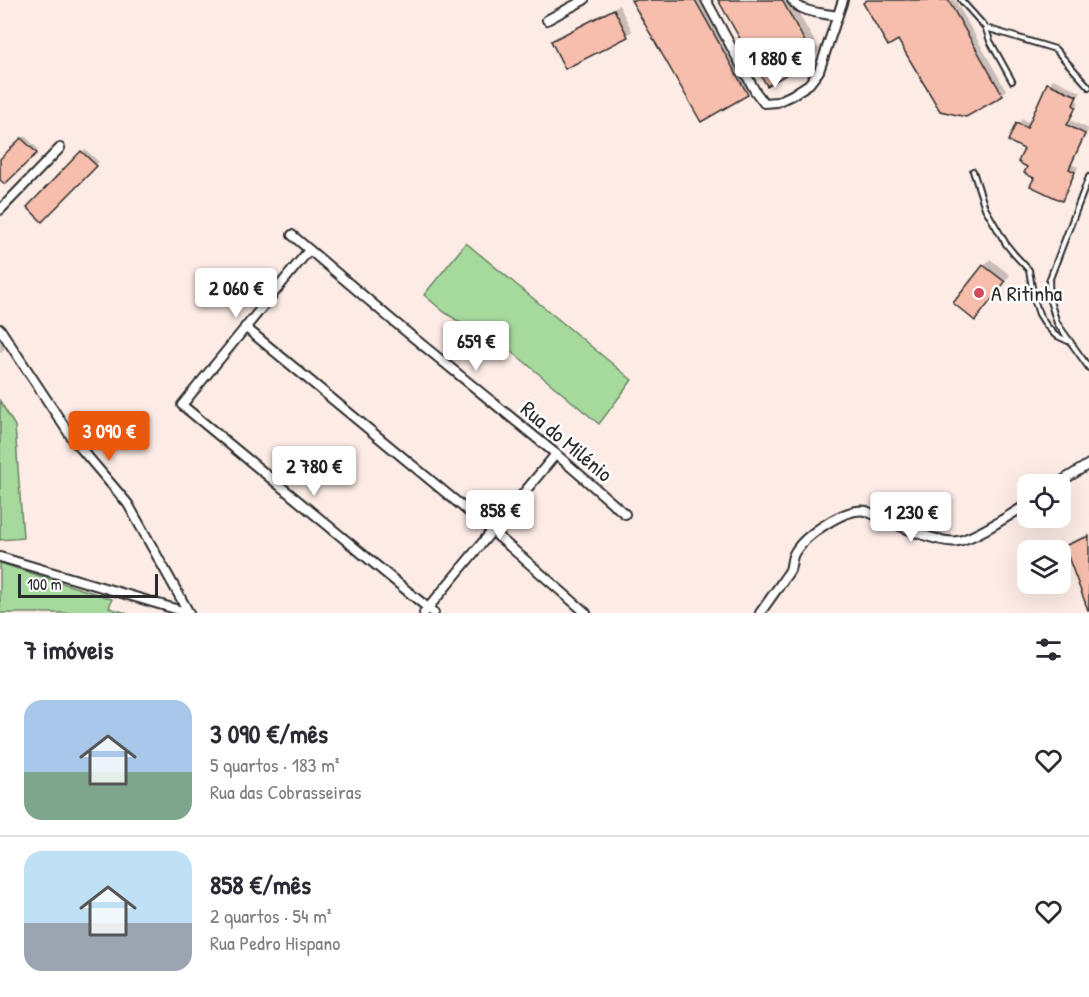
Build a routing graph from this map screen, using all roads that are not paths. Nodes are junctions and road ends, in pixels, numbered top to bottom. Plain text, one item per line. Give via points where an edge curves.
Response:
1 (584, 0) edge
2 (706, 0) edge
3 (792, 0) edge
4 (843, 0) edge
5 (961, 0) edge
6 (837, 16) junction
7 (547, 20) dead end
8 (986, 28) junction
9 (1012, 81) dead end
10 (1089, 87) edge
11 (60, 148) dead end
12 (973, 171) dead end
13 (1089, 177) edge
14 (0, 210) edge
15 (292, 235) dead end
16 (309, 250) junction
17 (245, 327) junction
18 (0, 329) edge
19 (1070, 342) junction
20 (1089, 368) edge
21 (556, 454) junction
22 (1089, 464) edge
23 (1071, 475) edge
24 (1017, 510) edge
25 (625, 514) dead end
26 (492, 531) junction
27 (0, 557) edge
28 (429, 611) edge
29 (189, 613) edge
30 (586, 613) edge
31 (760, 613) edge

1 - 7 street
2 - 6 street via 764,103 777,102 809,84 819,71
3 - 6 street via 805,10
4 - 6 street
5 - 8 lane
8 - 9 lane
8 - 10 lane via 1055,49
11 - 14 street
12 - 19 lane via 986,208 1010,249 1029,270 1039,314 1055,335
13 - 19 lane via 1050,281 1050,301 1057,323
15 - 16 street, Rua do Milénio
16 - 17 street
16 - 21 street, Rua do Milénio
17 - 26 street
17 - 28 street via 182,405
18 - 29 street via 72,438 128,504
19 - 20 lane
21 - 25 street, Rua do Milénio
21 - 26 street
22 - 23 street
24 - 31 street via 958,542 936,540 866,511 854,511 807,538 794,554 790,571
26 - 28 street
26 - 30 street
27 - 29 street

